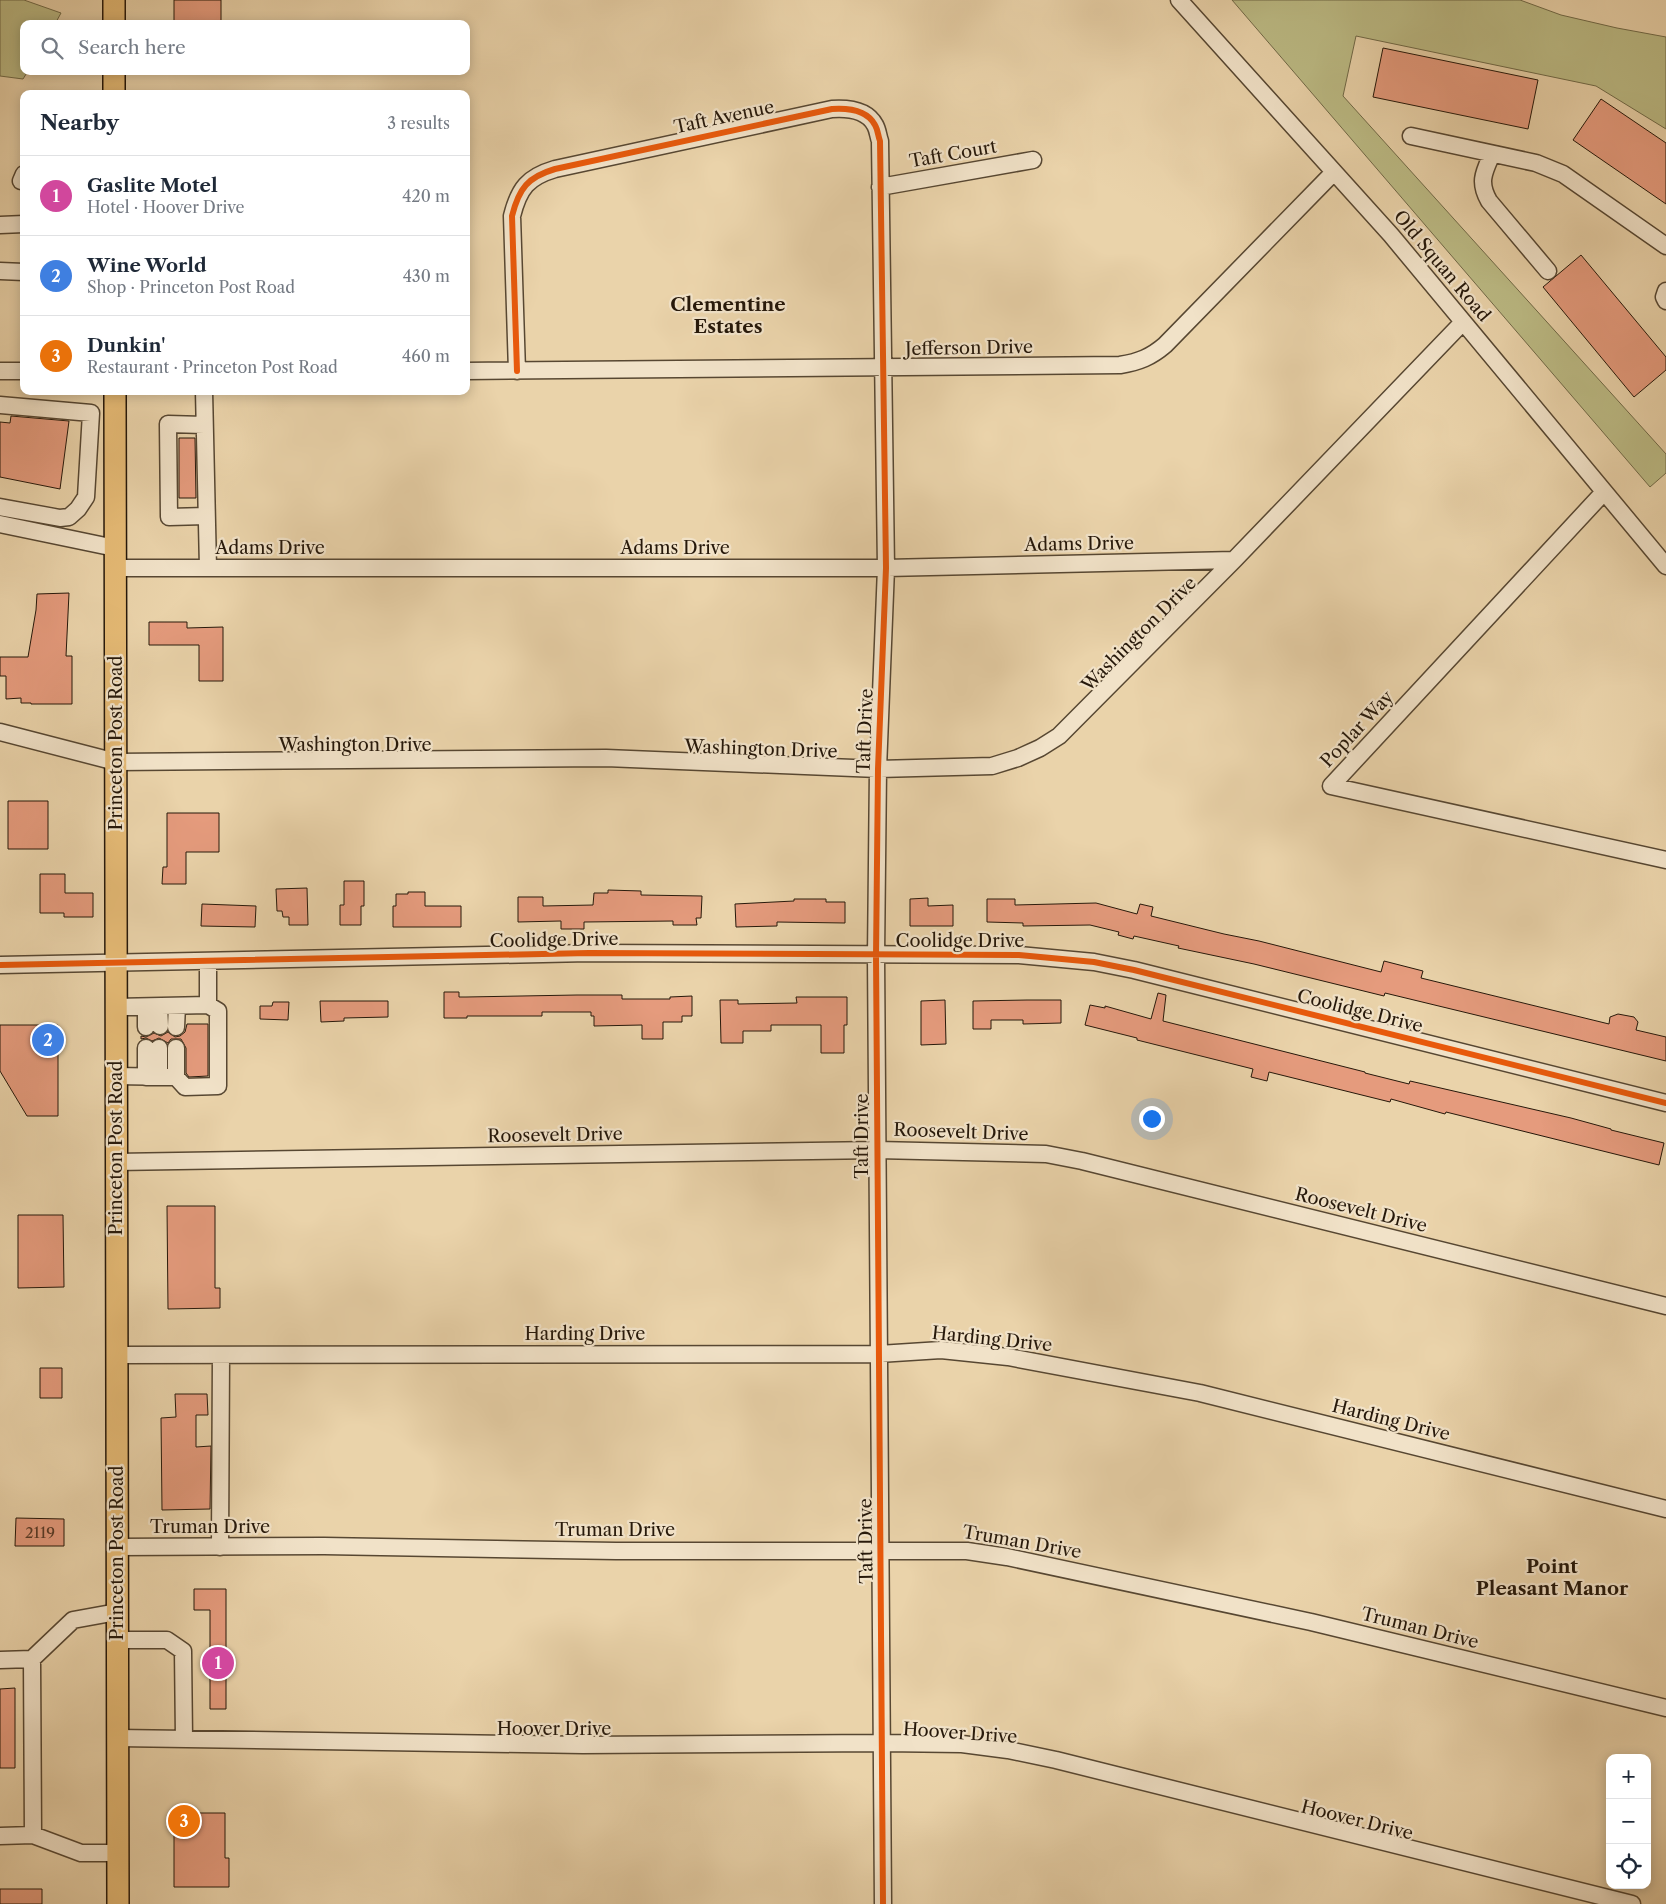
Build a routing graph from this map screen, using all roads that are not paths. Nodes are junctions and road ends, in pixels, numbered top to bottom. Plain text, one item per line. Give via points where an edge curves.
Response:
1 (114, 0) edge
2 (1179, 0) edge
3 (114, 20) edge
4 (114, 75) edge
5 (114, 90) edge
6 (1411, 136) dead end
7 (1492, 154) junction
8 (1033, 160) dead end
9 (1334, 172) junction
10 (880, 187) junction
11 (20, 224) edge
12 (0, 225) edge
13 (1666, 246) edge
14 (1548, 271) dead end
15 (0, 272) edge
16 (20, 272) edge
17 (1666, 291) edge
18 (1666, 301) edge
19 (1463, 322) junction
20 (883, 369) junction
21 (0, 371) edge
22 (20, 371) edge
23 (470, 371) edge
24 (516, 371) junction
25 (115, 395) edge
26 (204, 395) edge
27 (0, 405) edge
28 (205, 429) junction
29 (88, 462) junction
30 (115, 463) junction
31 (1604, 492) junction
32 (0, 506) edge
33 (206, 512) junction
34 (60, 518) junction
35 (0, 524) edge
36 (56, 536) junction
37 (115, 558) junction
38 (1234, 560) junction
39 (1666, 566) edge
40 (208, 568) junction
41 (886, 568) junction
42 (0, 732) edge
43 (116, 762) junction
44 (878, 769) junction
45 (1666, 860) edge
46 (876, 956) junction
47 (208, 961) junction
48 (116, 963) junction
49 (0, 965) edge
50 (208, 1005) junction
51 (177, 1006) junction
52 (115, 1007) junction
53 (153, 1007) junction
54 (152, 1048) dead end
55 (176, 1048) dead end
56 (116, 1076) junction
57 (153, 1077) junction
58 (176, 1077) junction
59 (1666, 1102) edge
60 (877, 1150) junction
61 (116, 1162) junction
62 (1666, 1306) edge
63 (879, 1354) junction
64 (221, 1355) junction
65 (117, 1356) junction
66 (1666, 1509) edge
67 (220, 1547) junction
68 (117, 1548) junction
69 (881, 1550) junction
70 (117, 1612) junction
71 (117, 1640) junction
72 (32, 1659) junction
73 (0, 1660) edge
74 (1666, 1708) edge
75 (118, 1738) junction
76 (184, 1739) junction
77 (882, 1743) junction
78 (33, 1835) junction
79 (0, 1836) edge
80 (118, 1853) junction
81 (118, 1904) edge
82 (883, 1904) edge
83 (1632, 1904) edge

1 - 3 main road
2 - 9 street, Old Squan Road
4 - 5 main road
6 - 7 street
7 - 13 street via 1536,163 1563,174
7 - 14 street via 1483,176 1483,191
8 - 10 street, Taft Court
9 - 19 street, Old Squan Road
9 - 20 street, Jefferson Drive via 1152,356 1120,365
10 - 20 street, Taft Avenue
10 - 24 street, Taft Avenue via 880,141 875,125 855,110 844,109 540,173 522,189 512,216
11 - 12 street
15 - 16 street
17 - 18 street
19 - 31 street, Old Squan Road
19 - 38 street, Washington Drive
20 - 24 street, Jefferson Drive
20 - 41 street, Taft Drive
21 - 22 street
23 - 24 street, Jefferson Drive
25 - 30 main road, Princeton Post Road
26 - 28 street
27 - 29 street via 91,413
28 - 33 street
28 - 33 street via 168,424 169,516
29 - 30 street
29 - 34 street via 86,496 70,517
30 - 37 main road, Princeton Post Road
31 - 39 street, Old Squan Road
31 - 45 street, Poplar Way via 1331,786
32 - 34 street
33 - 40 street
34 - 36 street
35 - 36 street, Adams Drive
36 - 37 street, Adams Drive
37 - 40 street, Adams Drive
37 - 43 main road, Princeton Post Road
38 - 41 street, Adams Drive
38 - 44 street, Washington Drive via 1059,736 1040,748 992,766
40 - 41 street, Adams Drive
41 - 44 street, Taft Drive
42 - 43 street, Washington Drive
43 - 44 street, Washington Drive via 606,758
43 - 48 main road, Princeton Post Road
44 - 46 street, Taft Drive
46 - 47 street, Coolidge Drive via 589,954
46 - 59 street, Coolidge Drive via 1019,955 1094,962
46 - 60 street, Taft Drive
47 - 48 street, Coolidge Drive
47 - 50 street
48 - 49 street, Coolidge Drive
48 - 52 main road, Princeton Post Road
50 - 51 street
50 - 58 street via 218,1011 218,1086 185,1087
51 - 53 street
51 - 53 street via 160,1027
52 - 53 street
52 - 56 main road, Princeton Post Road
54 - 57 street
55 - 58 street
56 - 57 street
56 - 61 main road, Princeton Post Road
57 - 58 street
60 - 61 street, Roosevelt Drive
60 - 62 street, Roosevelt Drive via 1046,1154 1082,1161
60 - 63 street, Taft Drive
61 - 65 main road, Princeton Post Road
63 - 64 street, Harding Drive
63 - 66 street, Harding Drive via 941,1350 1008,1357 1200,1393
63 - 69 street, Taft Drive
64 - 65 street, Harding Drive
64 - 67 street
65 - 68 main road, Princeton Post Road
67 - 68 street, Truman Drive
67 - 69 street, Truman Drive
68 - 70 main road, Princeton Post Road
69 - 74 street, Truman Drive via 967,1551 1007,1556 1311,1622
69 - 77 street, Taft Drive
70 - 71 main road, Princeton Post Road
70 - 72 street via 73,1620
71 - 75 main road, Princeton Post Road
71 - 76 street via 167,1640 183,1652
72 - 73 street
72 - 78 street
75 - 76 street, Hoover Drive
75 - 80 main road, Princeton Post Road
76 - 77 street, Hoover Drive via 583,1745
77 - 82 street, Taft Drive
77 - 83 street, Hoover Drive via 962,1744 1056,1760
78 - 79 street
78 - 80 street via 81,1853
80 - 81 main road, Princeton Post Road

